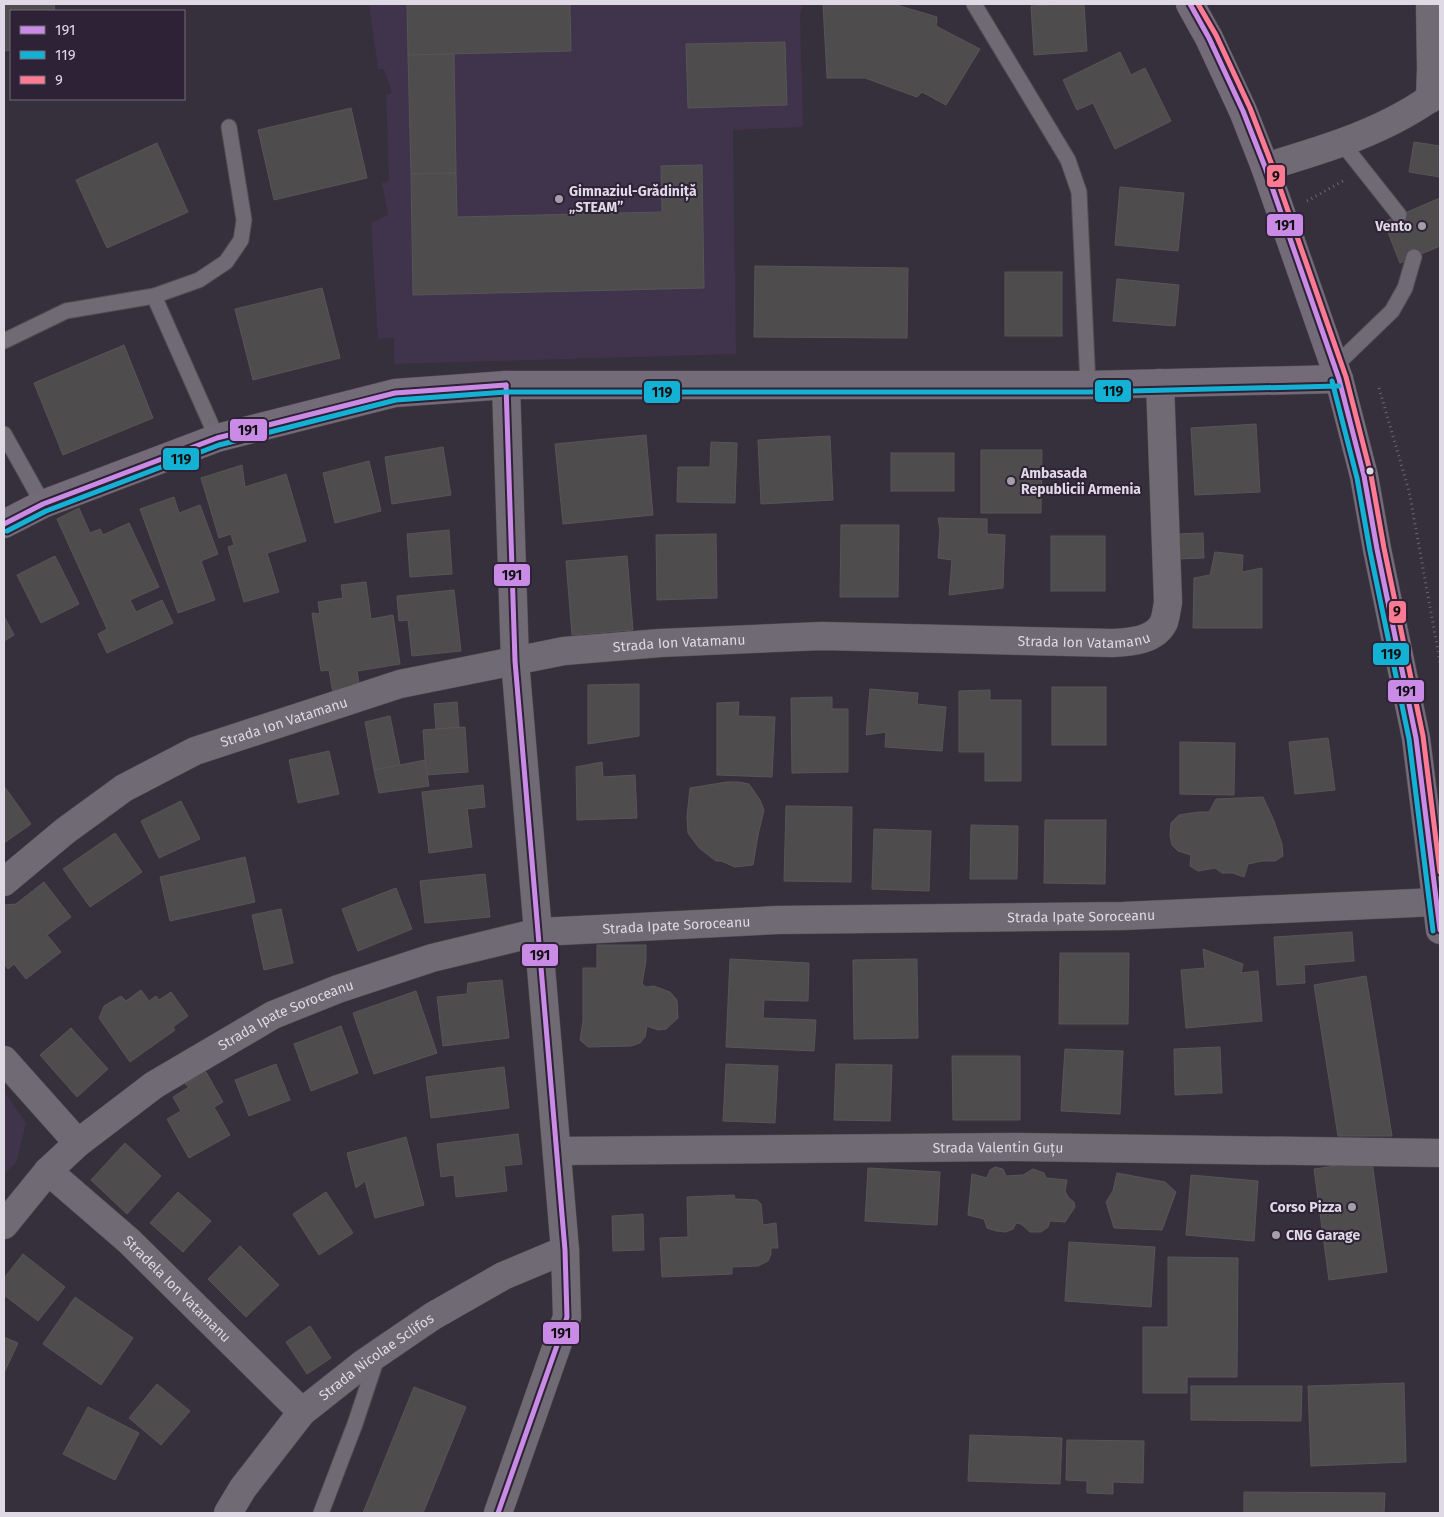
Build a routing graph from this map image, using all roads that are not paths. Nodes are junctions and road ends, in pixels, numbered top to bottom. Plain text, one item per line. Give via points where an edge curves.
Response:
1 (974, 4) edge
2 (1190, 4) edge
3 (1430, 4) edge
4 (1435, 95) edge
5 (229, 126) dead end
6 (1342, 143) junction
7 (1266, 167) junction
8 (1399, 215) dead end
9 (1414, 257) dead end
10 (154, 296) junction
11 (4, 341) edge
12 (1337, 372) junction
13 (1160, 383) junction
14 (506, 385) junction
15 (1088, 385) junction
16 (4, 434) edge
17 (217, 438) junction
18 (43, 504) junction
19 (4, 524) edge
20 (515, 661) junction
21 (4, 882) edge
22 (1437, 902) junction
23 (1440, 930) edge
24 (539, 932) junction
25 (4, 1060) edge
26 (78, 1143) junction
27 (557, 1151) junction
28 (1440, 1153) edge
29 (48, 1171) junction
30 (4, 1225) edge
31 (565, 1250) junction
32 (379, 1353) junction
33 (302, 1412) junction
34 (228, 1513) edge
35 (321, 1513) edge
36 (498, 1513) edge

1 - 15 lane via 1068,160 1079,192
2 - 7 street via 1213,46
3 - 4 street via 1431,68
4 - 6 street
5 - 10 lane via 244,220 241,240 226,262 199,280
6 - 7 street
6 - 8 lane
7 - 12 street
9 - 12 lane via 1405,288 1392,311
10 - 11 lane via 66,311
10 - 17 lane
12 - 13 street
12 - 22 street via 1364,476 1416,738
13 - 15 street
13 - 20 street, Strada Ion Vatamanu via 1168,602 1164,622 1155,633 1138,641 1112,644 822,636 651,644 564,652
14 - 15 street
14 - 17 street via 395,393
14 - 20 street
16 - 18 lane
17 - 18 street
18 - 19 street
20 - 21 street, Strada Ion Vatamanu via 400,684 195,751 124,788
20 - 24 street
22 - 23 street
22 - 24 street, Strada Ipate Soroceanu via 1123,916 777,920
24 - 26 street, Strada Ipate Soroceanu via 432,958 338,989 273,1015 154,1085
24 - 27 street
25 - 26 street
26 - 29 street, Strada Ipate Soroceanu
27 - 28 street, Strada Valentin Guțu via 1014,1147
27 - 31 street
29 - 30 street, Strada Ipate Soroceanu
29 - 33 street, Stradela Ion Vatamanu via 129,1241
31 - 32 street, Strada Nicolae Sclifos via 503,1276 433,1316
31 - 36 street via 567,1316
32 - 33 street, Strada Nicolae Sclifos
32 - 35 lane
33 - 34 street, Strada Nicolae Sclifos via 243,1488

